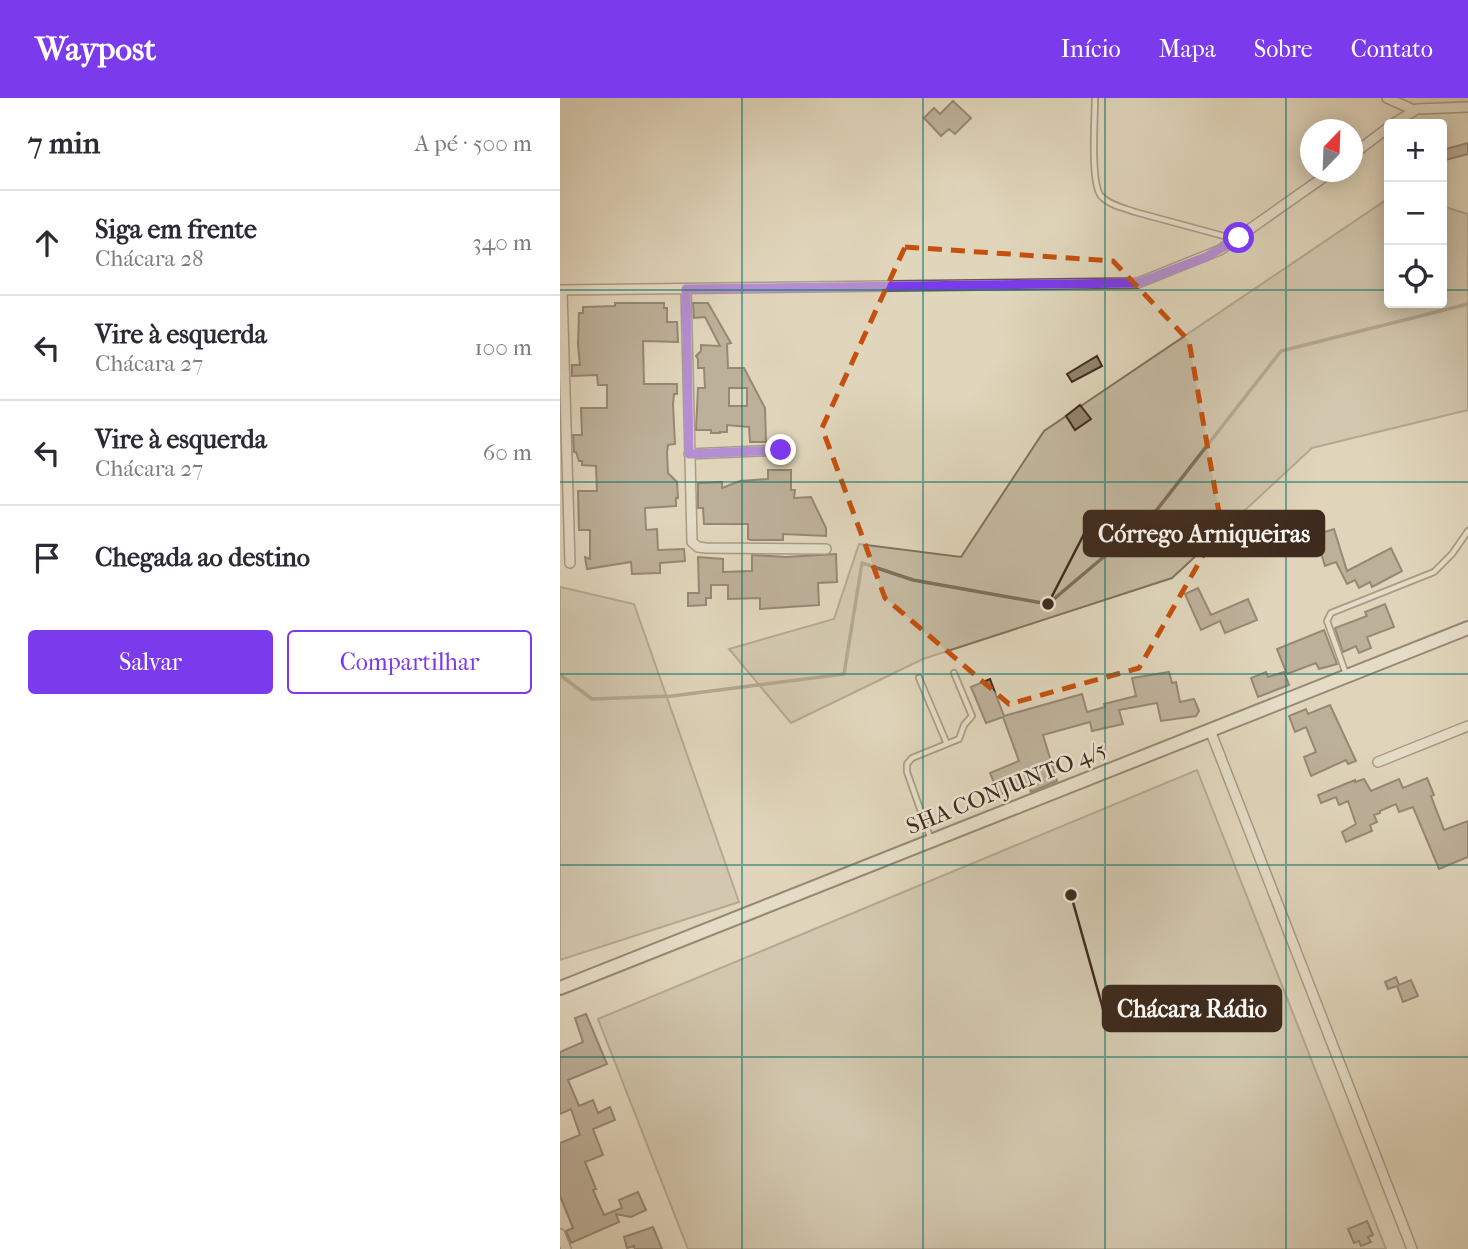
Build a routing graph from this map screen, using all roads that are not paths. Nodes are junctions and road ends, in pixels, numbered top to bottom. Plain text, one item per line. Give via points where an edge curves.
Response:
1 (1095, 98) edge
2 (1387, 98) edge
3 (1468, 107) edge
4 (1414, 110) junction
5 (1401, 119) edge
6 (1384, 131) edge
7 (1363, 147) edge
8 (1317, 182) edge
9 (1236, 240) junction
10 (686, 289) junction
11 (561, 290) edge
12 (781, 450) dead end
13 (689, 454) junction
14 (1468, 531) edge
15 (826, 549) dead end
16 (570, 563) dead end
17 (1468, 628) edge
18 (954, 673) dead end
19 (1347, 676) junction
20 (919, 678) dead end
21 (1468, 726) edge
22 (1210, 730) junction
23 (947, 744) junction
24 (1378, 761) dead end
25 (931, 841) junction
26 (560, 988) edge
27 (560, 1234) edge
28 (566, 1249) edge
29 (1412, 1249) edge

1 - 9 lane via 1096,182 1101,196 1135,212
2 - 4 street
3 - 4 street
4 - 5 street
6 - 7 street
8 - 9 street
9 - 10 street via 1206,257 1138,283
10 - 11 street
10 - 13 street
11 - 16 street
12 - 13 street
13 - 15 street via 694,545
14 - 19 lane via 1434,572 1331,613 1327,621
17 - 19 street, SHA CONJUNTO 4/5
18 - 23 lane via 972,716 959,739
19 - 22 street, SHA CONJUNTO 4/5
20 - 23 lane
21 - 24 street
22 - 25 street, SHA CONJUNTO 4/5
22 - 29 street
23 - 25 lane via 907,764
25 - 26 street, SHA CONJUNTO 4/5
27 - 28 street

